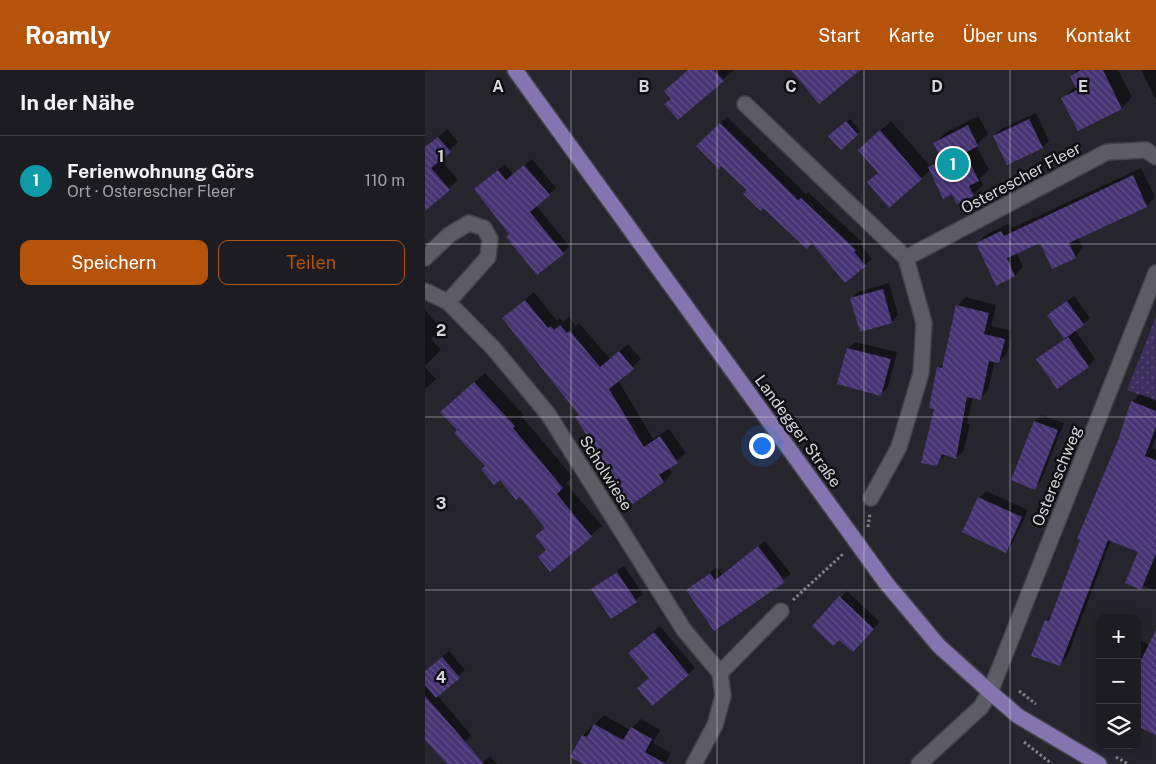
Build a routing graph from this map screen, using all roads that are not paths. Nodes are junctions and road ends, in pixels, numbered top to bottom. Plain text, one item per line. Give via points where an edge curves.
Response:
1 (515, 70) edge
2 (745, 104) dead end
3 (1156, 157) edge
4 (425, 258) edge
5 (906, 258) junction
6 (1156, 273) edge
7 (425, 291) edge
8 (448, 302) junction
9 (871, 498) dead end
10 (781, 611) road end
11 (720, 673) junction
12 (990, 692) junction
13 (694, 764) edge
14 (919, 764) edge
15 (1099, 764) edge

1 - 12 main road, Landegger Straße via 886,583 939,646
2 - 5 street
3 - 5 street, Osterescher Fleer via 1146,150 1107,152
4 - 8 street via 449,235 469,223 485,228 490,239 488,257
5 - 9 street via 924,323 921,373 899,447
6 - 12 street, Ostereschweg
7 - 8 street, Scholwiese
8 - 11 street, Scholwiese via 494,349 548,414 684,630
10 - 11 street
11 - 13 street via 723,696 715,725
12 - 14 street, Ostereschweg via 981,707
12 - 15 main road, Landegger Straße via 1018,716

